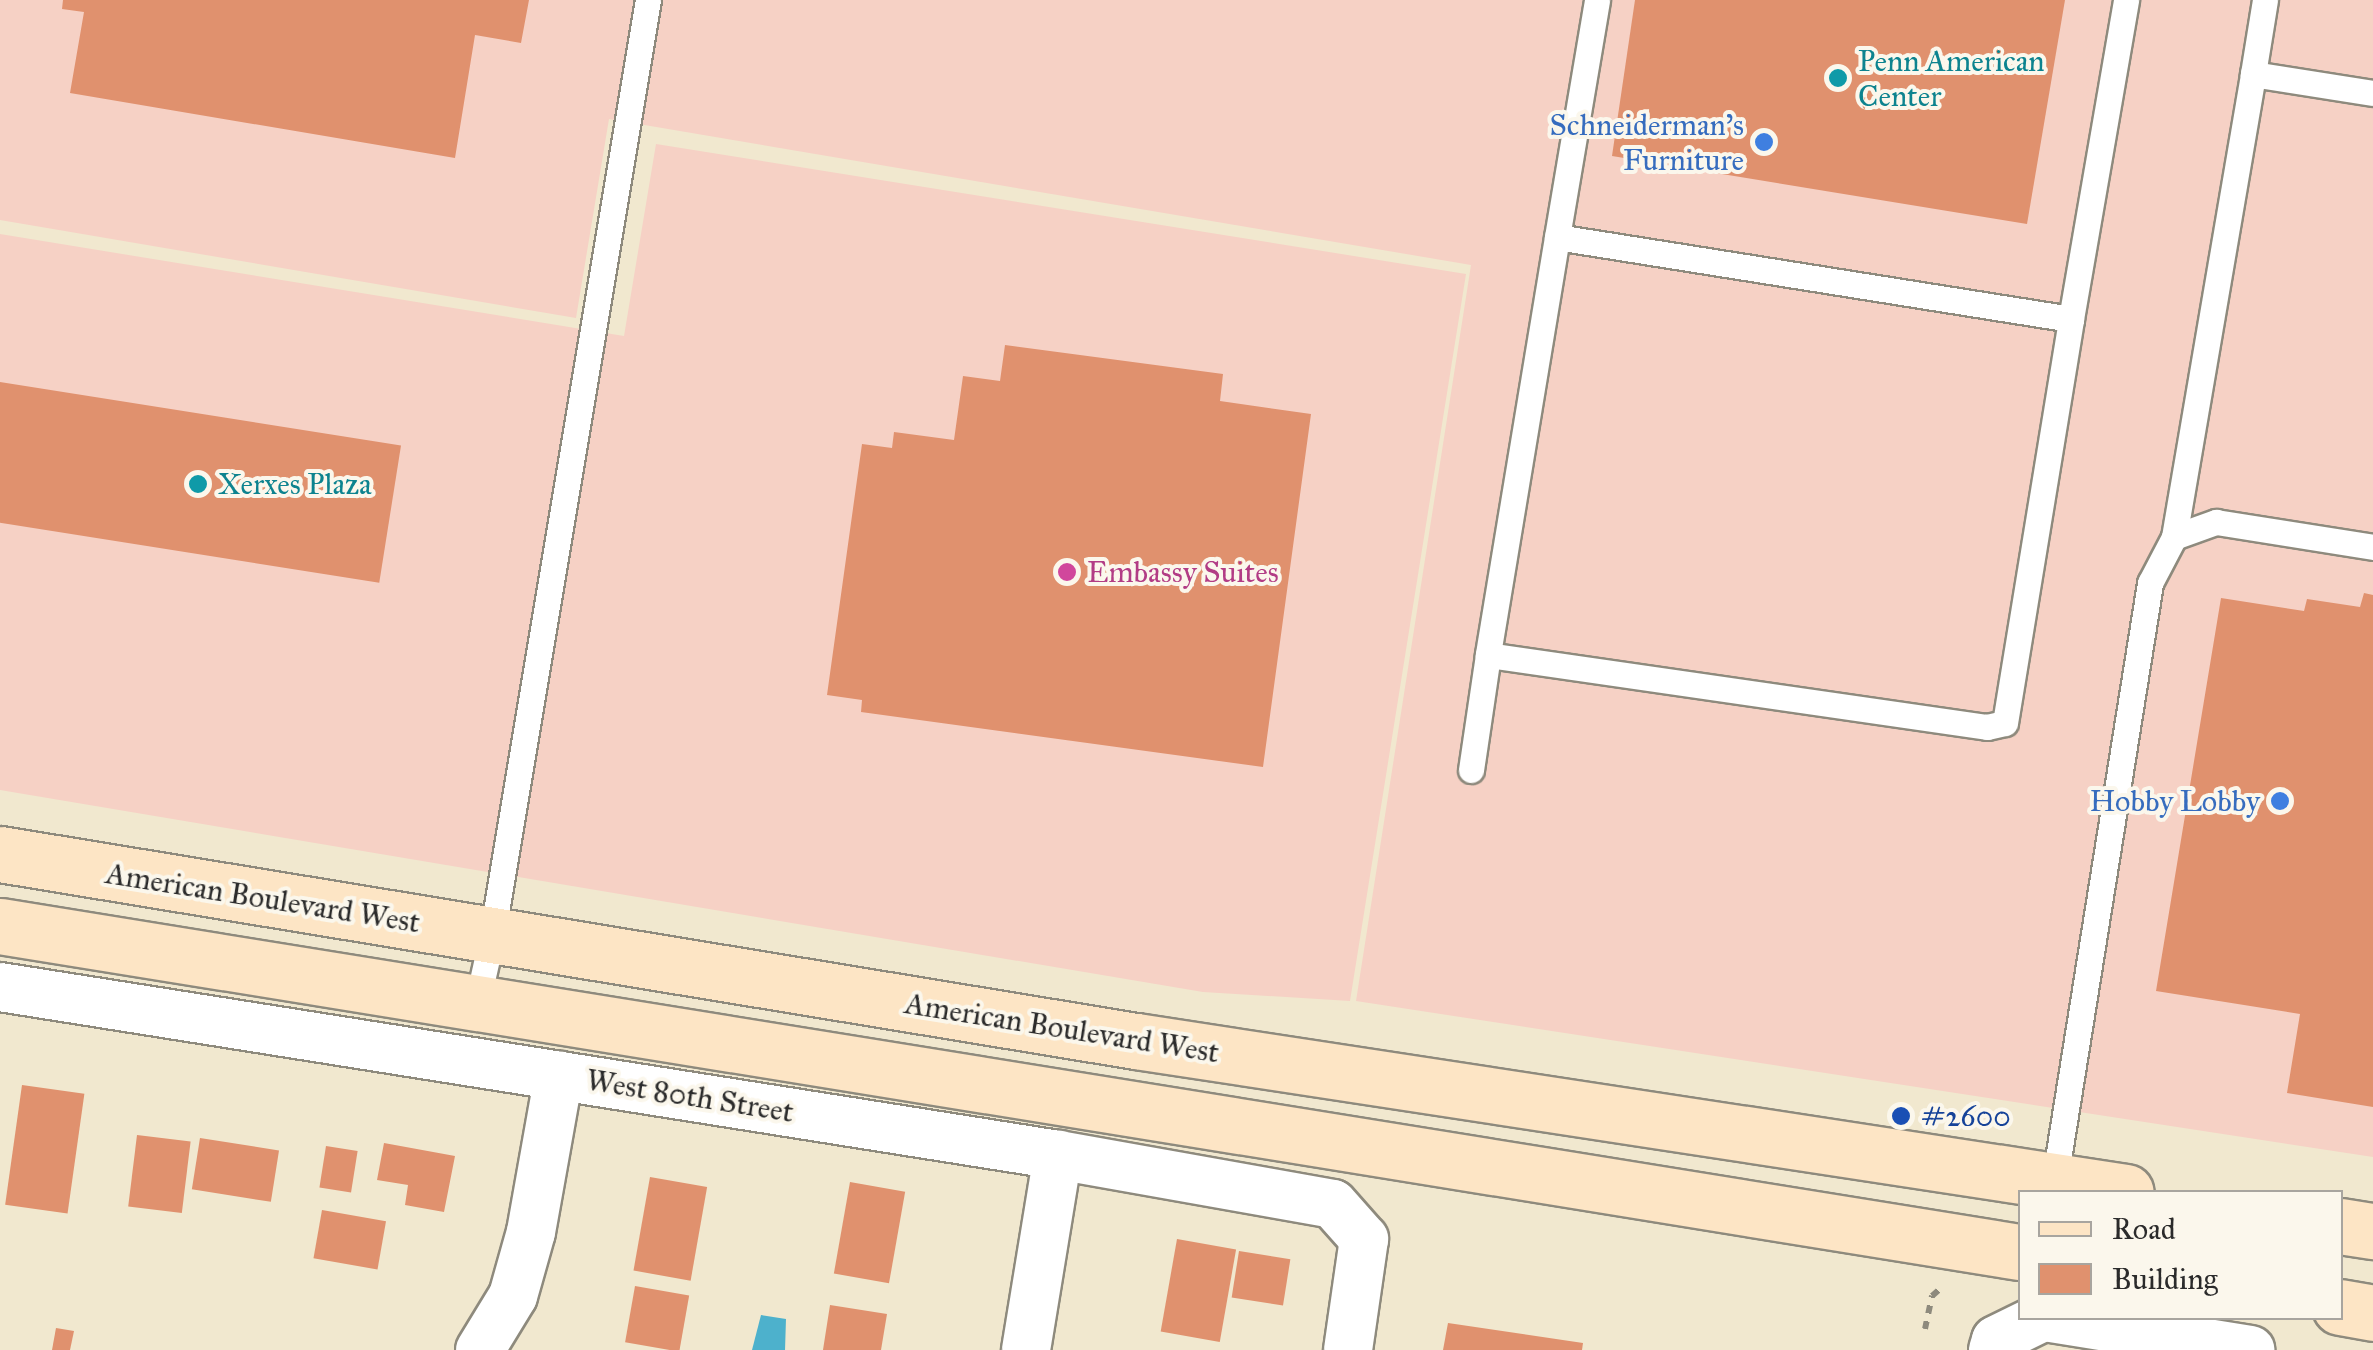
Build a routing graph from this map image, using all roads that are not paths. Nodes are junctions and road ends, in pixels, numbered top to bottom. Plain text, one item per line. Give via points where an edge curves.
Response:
1 (648, 0) edge
2 (1597, 0) edge
3 (2126, 0) edge
4 (2264, 0) edge
5 (2253, 74) junction
6 (2373, 94) edge
7 (1557, 238) junction
8 (2071, 320) junction
9 (2174, 537) junction
10 (2373, 547) edge
11 (1488, 656) junction
12 (1471, 770) dead end
13 (0, 854) edge
14 (0, 926) edge
15 (492, 936) junction
16 (0, 987) edge
17 (477, 1003) junction
18 (559, 1075) junction
19 (1423, 1082) junction
20 (1058, 1154) junction
21 (1412, 1154) junction
22 (2054, 1187) edge
23 (2097, 1190) edge
24 (2343, 1226) edge
25 (2373, 1230) edge
26 (2018, 1252) edge
27 (2343, 1308) edge
28 (2373, 1313) edge
29 (2038, 1320) edge
30 (2064, 1320) edge
31 (1994, 1345) edge
32 (480, 1350) edge
33 (1026, 1350) edge
34 (1348, 1350) edge
35 (2250, 1350) edge

1 - 15 lane
2 - 7 lane
3 - 8 lane
4 - 5 lane
5 - 6 lane
5 - 9 lane
7 - 8 lane
7 - 11 lane
8 - 11 lane via 2005,724 1987,727
9 - 10 lane via 2216,522
9 - 22 lane via 2150,583
11 - 12 lane
13 - 15 main road, American Boulevard West
14 - 17 main road
15 - 17 lane
15 - 19 main road, American Boulevard West
16 - 18 street, West 80th Street
17 - 21 main road
18 - 20 street, West 80th Street
18 - 32 street via 513,1296
19 - 21 main road
19 - 22 main road, American Boulevard West
20 - 33 street
20 - 34 street, West 80th Street via 1333,1204 1364,1239
21 - 26 main road
22 - 23 main road, American Boulevard West
24 - 25 main road
27 - 28 main road
29 - 31 street
30 - 35 street

